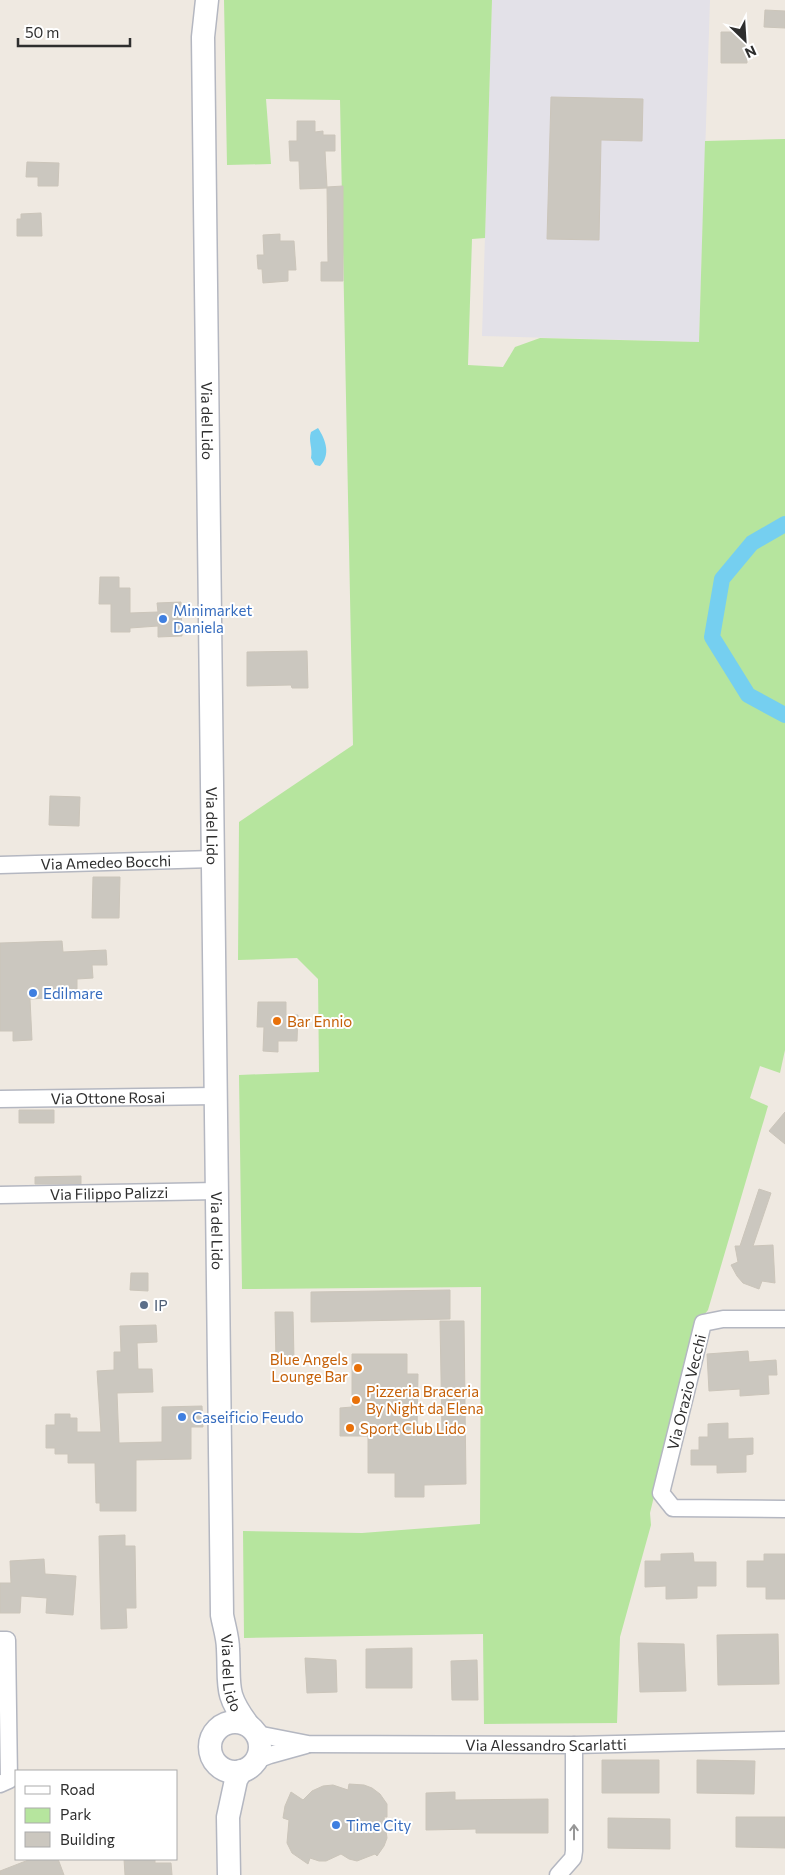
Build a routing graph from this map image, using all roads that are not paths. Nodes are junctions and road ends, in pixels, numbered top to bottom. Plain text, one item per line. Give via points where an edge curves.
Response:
1 (195, 0) edge
2 (207, 0) edge
3 (203, 37) junction
4 (213, 859) junction
5 (0, 865) edge
6 (215, 1096) junction
7 (0, 1100) edge
8 (216, 1190) junction
9 (0, 1194) edge
10 (785, 1319) edge
11 (785, 1509) edge
12 (222, 1615) junction
13 (0, 1640) edge
14 (253, 1730) junction
15 (216, 1731) junction
16 (785, 1740) edge
17 (308, 1744) junction
18 (574, 1745) junction
19 (219, 1766) junction
20 (249, 1766) junction
21 (0, 1784) edge
22 (228, 1817) junction
23 (228, 1875) edge
24 (558, 1875) edge

1 - 3 main road, Via del Lido
2 - 3 main road, Via del Lido
3 - 4 main road, Via del Lido
4 - 5 street, Via Amedeo Bocchi
4 - 6 main road, Via del Lido
6 - 7 street, Via Ottone Rosai
6 - 8 main road, Via del Lido
8 - 9 street, Via Filippo Palizzi
8 - 12 main road, Via del Lido
10 - 11 street, Via Orazio Vecchi via 723,1319 703,1323 661,1492 672,1508
12 - 14 main road, Via del Lido via 228,1647 229,1690 236,1708
12 - 15 main road, Via del Lido via 214,1663 220,1708
13 - 21 street via 7,1640 9,1780
14 - 15 main road via 240,1722 231,1722
14 - 17 street, Via Alessandro Scarlatti
14 - 20 main road via 261,1747
15 - 19 main road via 210,1749
16 - 18 street, Via Alessandro Scarlatti
17 - 18 street, Via Alessandro Scarlatti
17 - 20 street, Via Alessandro Scarlatti via 270,1754
24 -> 18 street via 573,1858 574,1851
19 - 20 main road via 233,1772
19 - 22 main road
20 - 22 main road via 236,1780
22 - 23 main road

